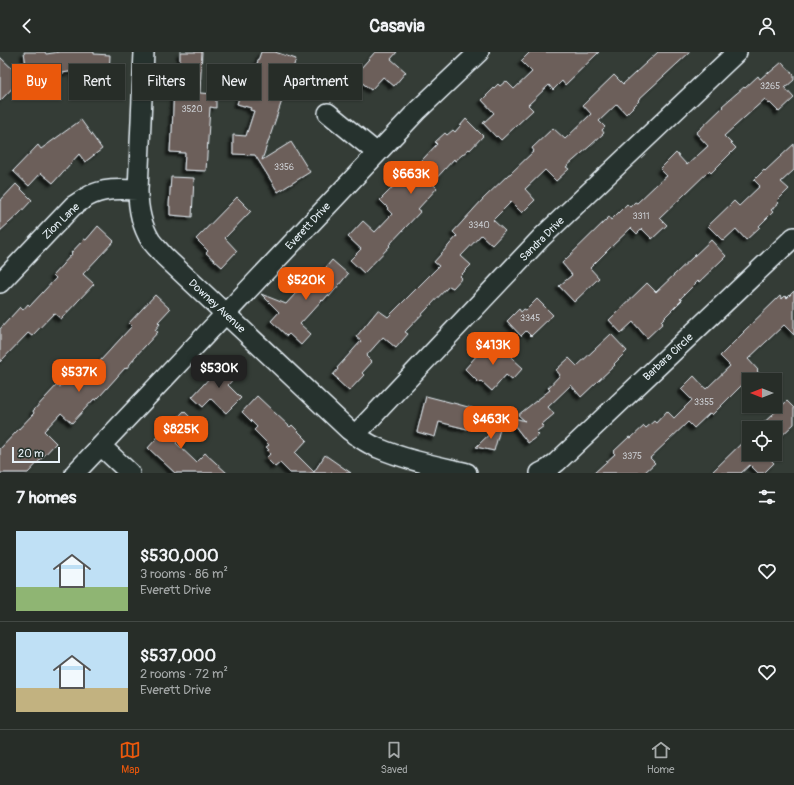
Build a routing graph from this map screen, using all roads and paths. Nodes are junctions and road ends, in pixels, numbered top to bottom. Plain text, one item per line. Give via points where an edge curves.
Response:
1 (144, 52) edge
2 (479, 52) edge
3 (737, 52) edge
4 (328, 113) dead end
5 (377, 153) junction
6 (138, 190) junction
7 (794, 237) edge
8 (0, 283) edge
9 (225, 314) junction
10 (355, 435) junction
11 (101, 446) junction
12 (75, 473) edge
13 (130, 473) edge
14 (467, 473) edge
15 (540, 473) edge

1 - 6 street, Downey Avenue
2 - 5 street, Everett Drive
3 - 10 street, Sandra Drive via 542,237
4 - 5 street
5 - 9 street, Everett Drive
6 - 8 street, Zion Lane via 104,191 87,197 73,206
6 - 9 street, Downey Avenue via 138,207 143,226 152,242
7 - 15 street, Barbara Circle via 557,462
9 - 10 street, Downey Avenue
9 - 11 street, Everett Drive
10 - 14 street, Downey Avenue via 399,456
11 - 12 street, Everett Drive
11 - 13 street

